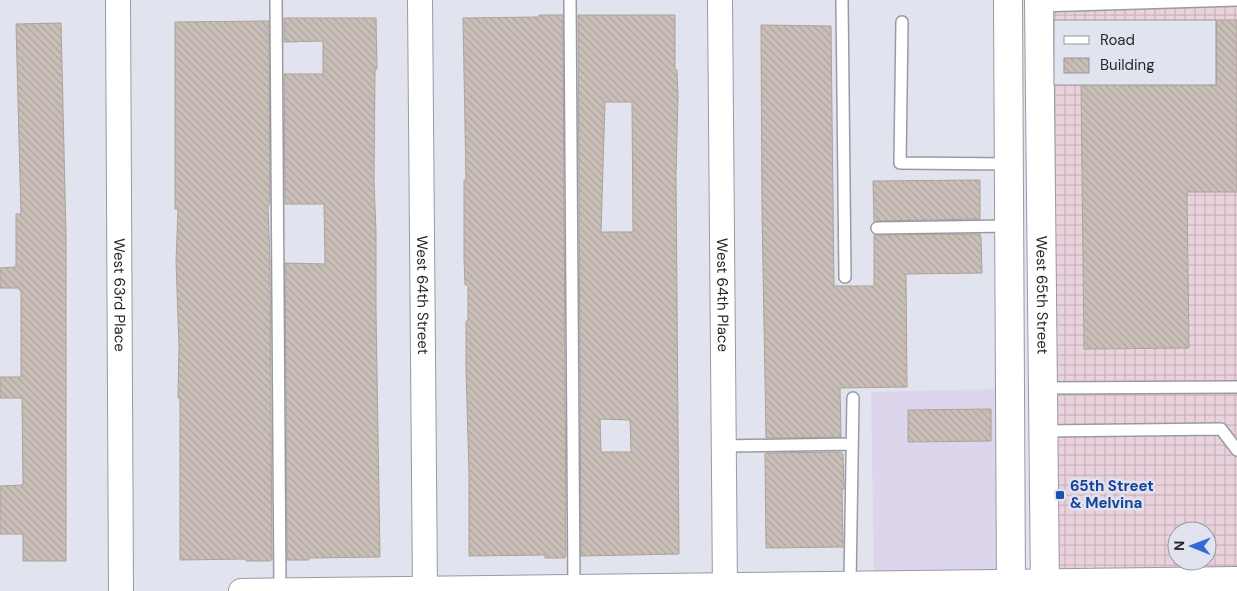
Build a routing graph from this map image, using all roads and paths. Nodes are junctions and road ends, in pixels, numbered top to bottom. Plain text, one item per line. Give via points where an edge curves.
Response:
1 (118, 0) edge
2 (276, 0) edge
3 (420, 0) edge
4 (570, 0) edge
5 (720, 0) edge
6 (842, 0) edge
7 (1008, 0) edge
8 (1237, 0) edge
9 (1039, 3) edge
10 (902, 22) dead end
11 (1009, 164) junction
12 (1009, 226) junction
13 (877, 228) dead end
14 (845, 277) dead end
15 (1237, 387) edge
16 (1043, 388) junction
17 (853, 398) dead end
18 (1043, 431) junction
19 (852, 444) junction
20 (724, 446) junction
21 (1237, 450) edge
22 (1237, 579) edge
23 (850, 584) junction
24 (1011, 587) edge
25 (1044, 587) edge
26 (725, 588) edge
27 (574, 589) edge
28 (425, 590) edge
29 (121, 591) edge
30 (241, 591) edge
31 (280, 591) edge

1 - 29 street, West 63rd Place
2 - 31 lane
3 - 28 street, West 64th Street
4 - 27 lane
5 - 20 street, West 64th Place
6 - 14 lane
7 - 11 street
8 - 9 lane via 1129,5
9 - 16 street, West 65th Street
10 - 11 lane via 900,163
11 - 12 street
12 - 13 lane
12 - 24 street
15 - 16 lane
16 - 18 street, West 65th Street
17 - 19 lane
18 - 21 lane via 1221,429
18 - 25 street, West 65th Street
19 - 20 lane
19 - 23 lane
20 - 26 street, West 64th Place
22 - 25 street
23 - 24 street
23 - 26 street
24 - 25 street
26 - 27 street
27 - 28 street
28 - 31 street
30 - 31 street

